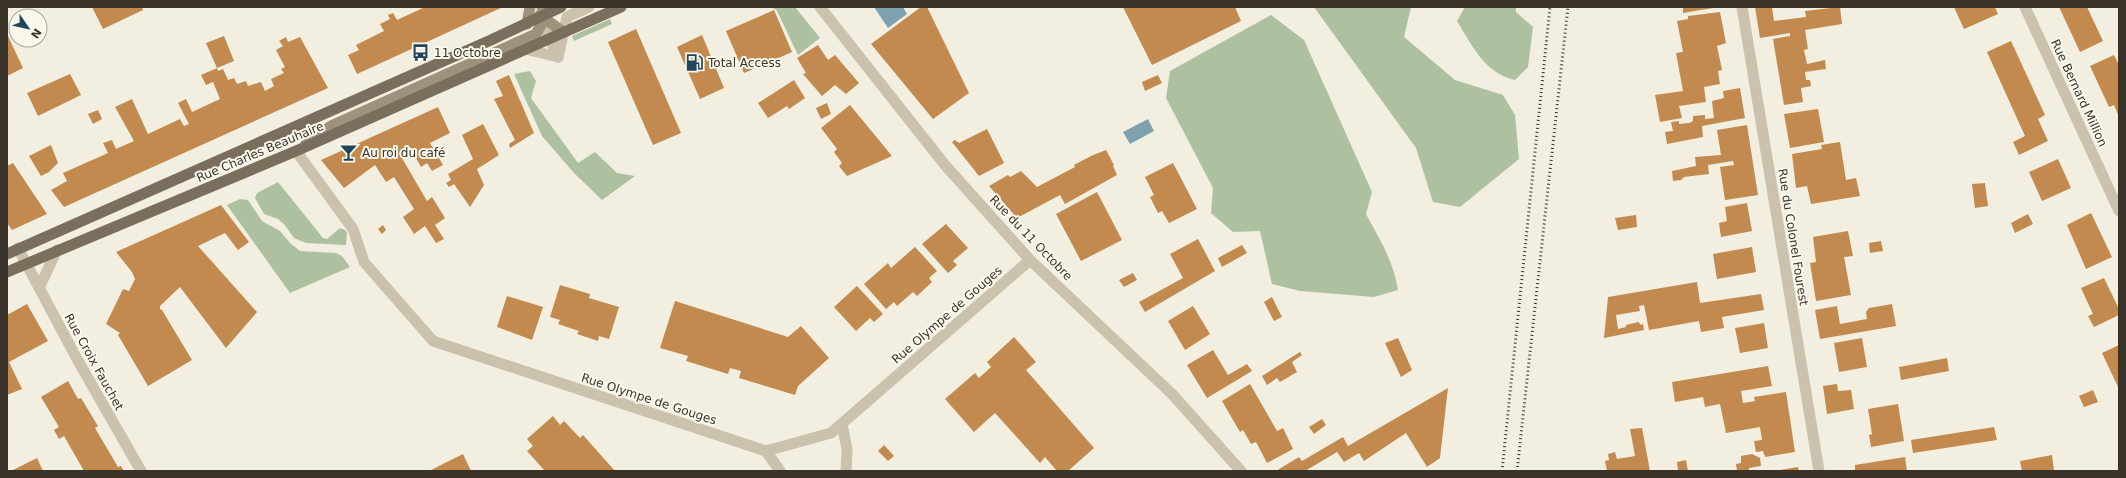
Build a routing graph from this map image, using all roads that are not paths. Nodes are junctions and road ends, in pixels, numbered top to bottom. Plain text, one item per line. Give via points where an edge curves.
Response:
1 (530, 7) edge
2 (559, 7) edge
3 (589, 7) edge
4 (621, 7) edge
5 (820, 7) edge
6 (1742, 7) edge
7 (2025, 7) edge
8 (542, 11) edge
9 (527, 24) junction
10 (563, 32) junction
11 (549, 38) junction
12 (524, 49) junction
13 (558, 57) junction
14 (296, 152) junction
15 (2119, 211) edge
16 (18, 248) junction
17 (57, 250) junction
18 (7, 254) edge
19 (1030, 260) junction
20 (28, 263) junction
21 (7, 272) edge
22 (39, 288) junction
23 (842, 424) junction
24 (766, 451) junction
25 (141, 471) edge
26 (780, 471) edge
27 (846, 471) edge
28 (1241, 471) edge
29 (1819, 471) edge

1 - 9 main road
2 - 8 main road
3 - 10 street via 567,17
4 - 10 main road, Rue Charles Beauhaire
5 - 19 street, Rue du 11 Octobre via 945,165
6 - 29 street, Rue du Colonel Fourest
7 - 15 street, Rue Bernard Million
8 - 9 main road
8 - 10 main road
8 - 11 street
8 - 14 main road via 536,34 331,126
9 - 16 main road
10 - 11 main road, Rue Charles Beauhaire
10 - 13 street
11 - 12 main road, Rue Charles Beauhaire
11 - 13 street
12 - 13 street
12 - 14 main road, Rue Charles Beauhaire
14 - 17 main road, Rue Charles Beauhaire
14 - 24 street, Rue Olympe de Gouges via 353,229 364,262 433,341
16 - 18 main road
16 - 20 street, Rue Croix Fauchet
17 - 20 main road, Rue Charles Beauhaire
17 - 22 street
19 - 23 street, Rue Olympe de Gouges
19 - 28 street, Rue du 11 Octobre via 1172,394
20 - 21 main road, Rue Charles Beauhaire
20 - 22 street, Rue Croix Fauchet
22 - 25 street, Rue Croix Fauchet
23 - 24 street, Rue Olympe de Gouges via 831,433
23 - 27 street via 847,449
24 - 26 street

